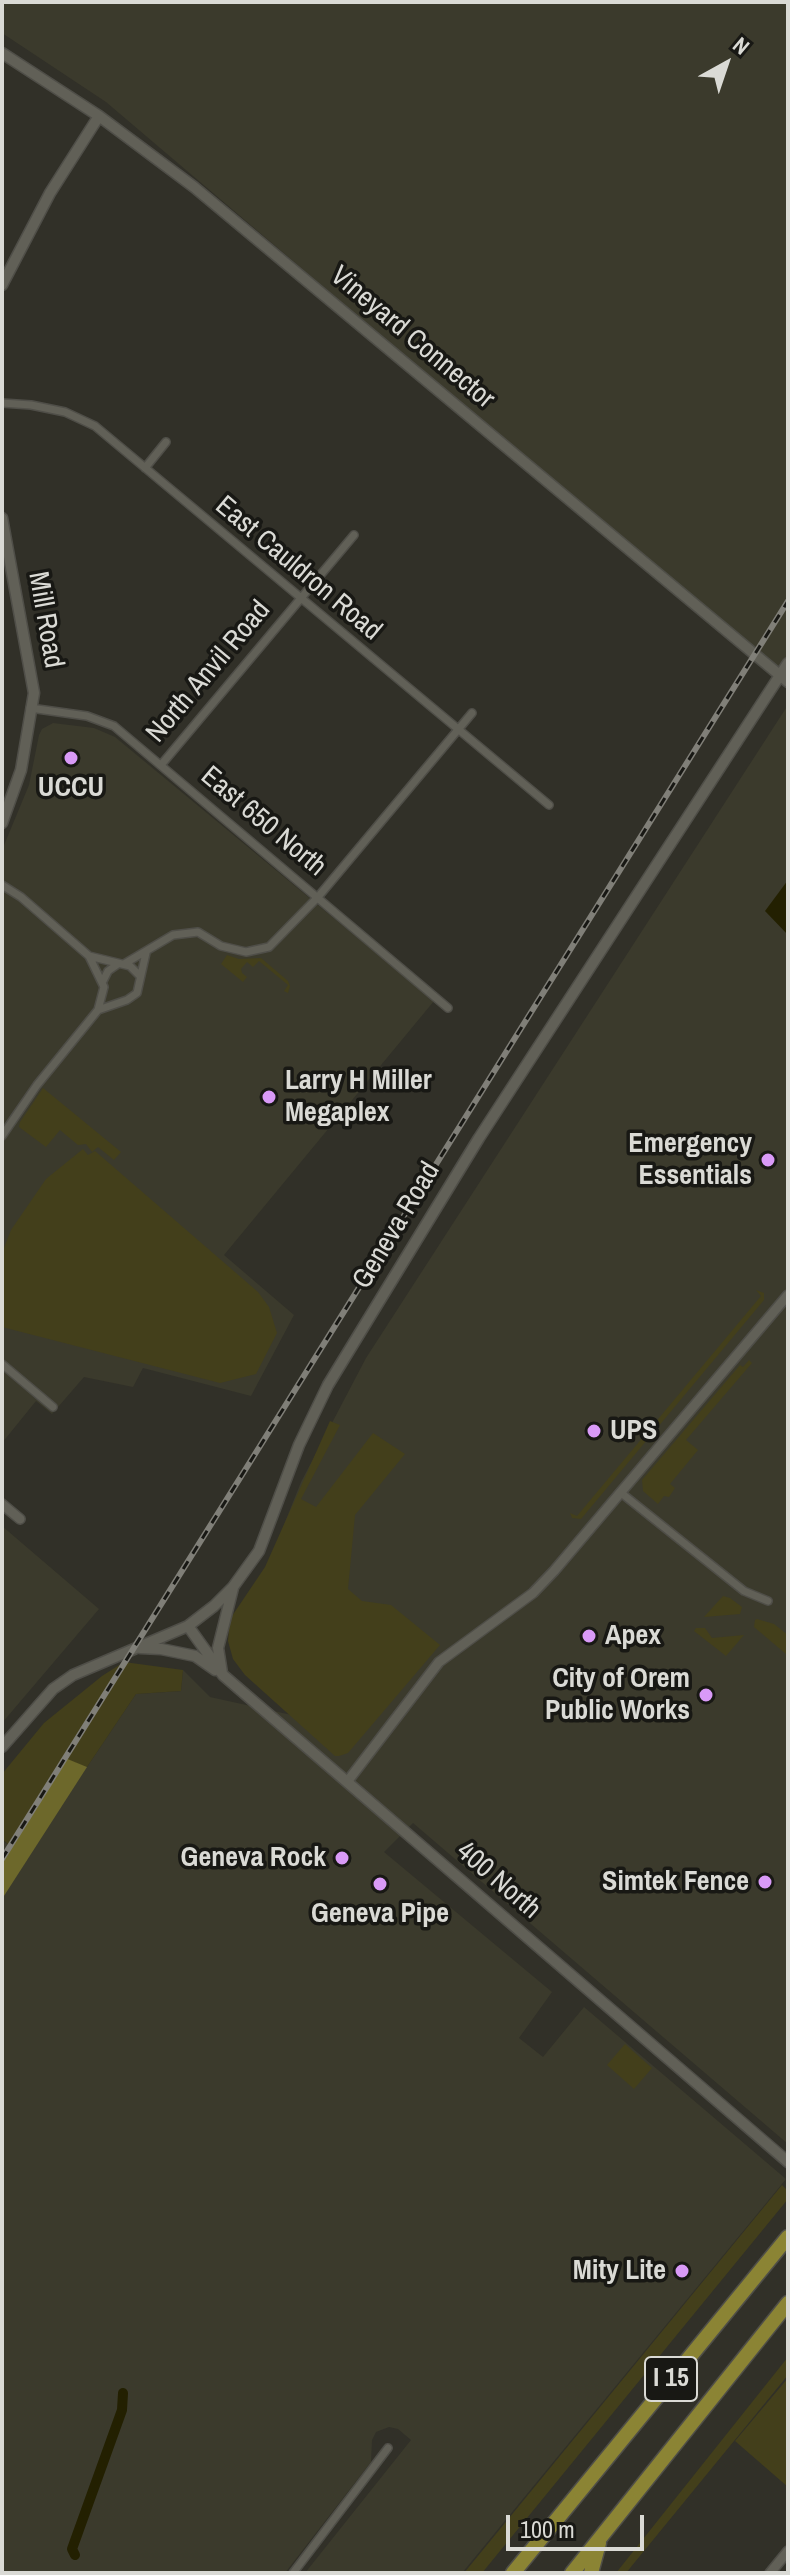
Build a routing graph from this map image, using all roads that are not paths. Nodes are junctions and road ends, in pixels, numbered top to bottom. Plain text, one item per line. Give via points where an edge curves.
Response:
1 (2, 53) edge
2 (99, 116) junction
3 (2, 285) edge
4 (2, 403) edge
5 (166, 442) dead end
6 (145, 468) junction
7 (2, 518) edge
8 (354, 535) dead end
9 (299, 598) junction
10 (788, 663) edge
11 (784, 678) edge
12 (30, 708) junction
13 (472, 713) dead end
14 (457, 731) junction
15 (161, 765) junction
16 (549, 805) dead end
17 (2, 823) edge
18 (2, 885) edge
19 (318, 897) junction
20 (146, 953) junction
21 (89, 956) junction
22 (121, 964) junction
23 (139, 975) junction
24 (104, 984) junction
25 (127, 1000) junction
26 (448, 1008) dead end
27 (98, 1010) junction
28 (2, 1136) edge
29 (788, 1295) edge
30 (2, 1364) edge
31 (53, 1407) dead end
32 (620, 1492) junction
33 (2, 1504) edge
34 (20, 1519) dead end
35 (233, 1587) junction
36 (768, 1601) dead end
37 (188, 1626) junction
38 (134, 1648) junction
39 (223, 1675) junction
40 (2, 1747) edge
41 (347, 1782) junction
42 (788, 2162) edge
43 (788, 2237) edge
44 (788, 2303) edge
45 (388, 2448) dead end
46 (600, 2539) junction
47 (788, 2551) edge
48 (293, 2573) edge
49 (513, 2573) edge
50 (572, 2573) edge
51 (591, 2573) edge
52 (770, 2573) edge

1 - 2 main road, Vineyard Connector
2 - 3 main road via 50,193
2 - 11 main road, Vineyard Connector via 194,187
4 - 6 street, East Cauldron Road via 65,412 95,426
5 - 6 street
6 - 9 street, East Cauldron Road
7 - 12 main road, Mill Road via 34,693
8 - 9 street, North Anvil Road
9 - 14 street, East Cauldron Road
9 - 15 street, North Anvil Road
10 - 11 main road, Geneva Road
11 - 35 main road, Geneva Road via 479,1138 328,1385 259,1551
12 - 15 street, East 650 North via 87,716 114,726
12 - 17 main road, Mill Road via 21,770
13 - 14 street
14 - 16 street, East Cauldron Road
14 - 19 street
15 - 19 street, East 650 North
18 - 21 street
19 - 20 street via 263,950 229,949 198,932 173,935
19 - 26 street, East 650 North
20 - 22 street
20 - 23 street
21 - 22 street
21 - 24 street
22 - 23 street
22 - 24 street via 108,971
23 - 25 street via 140,987
24 - 25 street via 110,997
24 - 27 street
25 - 27 street
27 - 28 street
29 - 32 street
30 - 31 street
32 - 36 street via 744,1591
32 - 41 street via 533,1593 439,1662
33 - 34 street
35 - 37 main road, Geneva Road
35 - 39 main road via 218,1648
37 - 38 main road, Geneva Road
37 - 39 main road, 400 North
38 - 39 main road via 195,1656
38 - 40 main road, Geneva Road via 82,1668 53,1689
39 - 41 main road, 400 North
41 - 42 main road, 400 North
43 - 49 highway, I 15
44 - 46 highway, I 15
45 - 48 street
46 - 50 highway, I 15
46 - 51 highway
47 - 52 street

